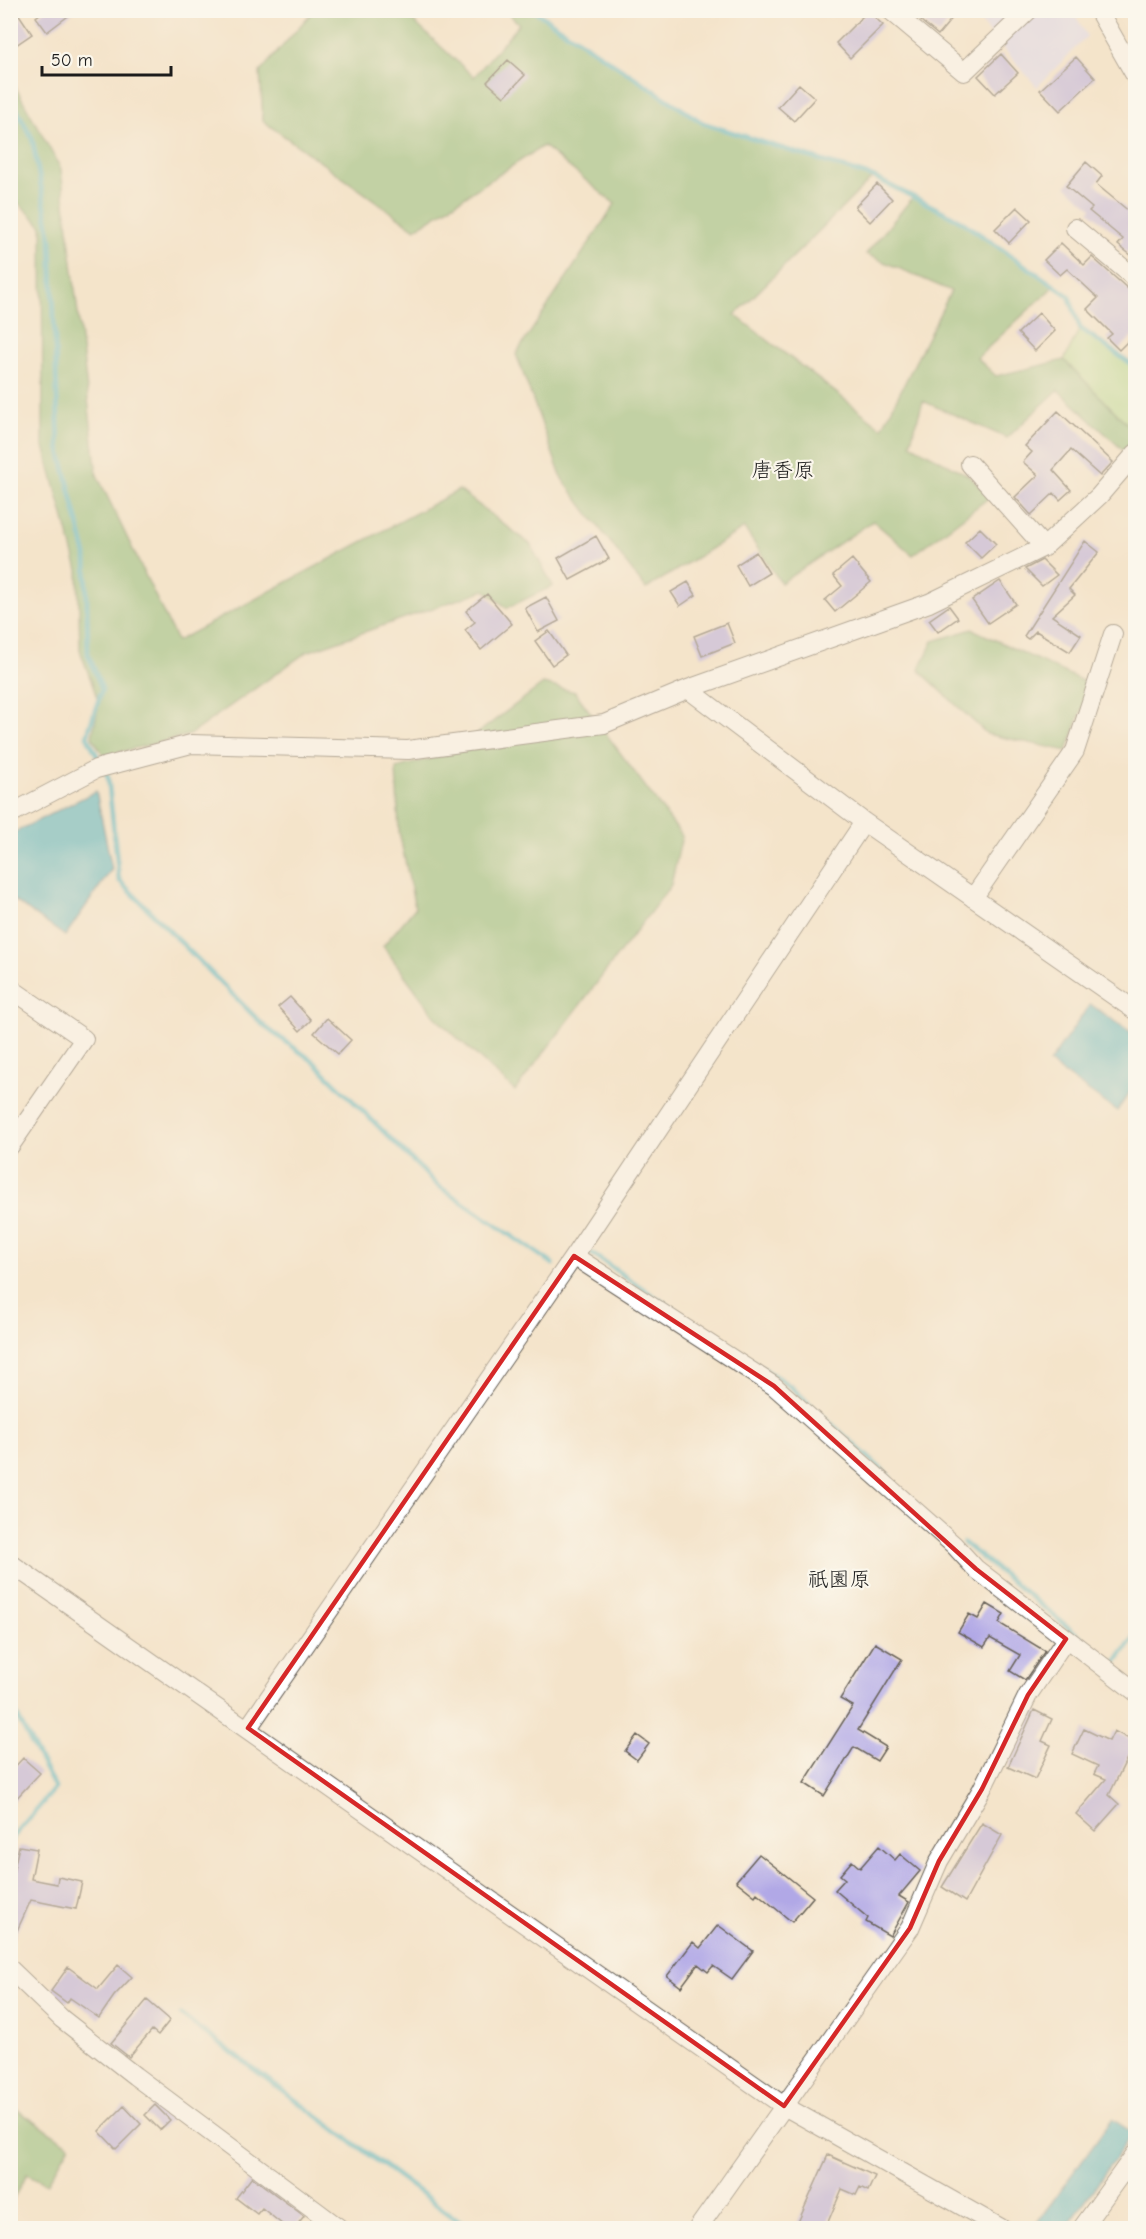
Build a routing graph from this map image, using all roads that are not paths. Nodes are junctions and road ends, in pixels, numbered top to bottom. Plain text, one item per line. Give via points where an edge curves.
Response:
1 (890, 10) edge
2 (1029, 10) edge
3 (1098, 10) edge
4 (1136, 77) edge
5 (1075, 228) dead end
6 (1136, 279) edge
7 (1136, 453) edge
8 (970, 464) dead end
9 (1044, 548) junction
10 (1113, 634) dead end
11 (688, 689) junction
12 (10, 814) edge
13 (864, 822) junction
14 (973, 898) junction
15 (10, 988) edge
16 (1136, 1011) edge
17 (10, 1146) edge
18 (574, 1256) junction
19 (10, 1563) edge
20 (1066, 1639) junction
21 (1136, 1692) edge
22 (248, 1728) junction
23 (10, 1969) edge
24 (784, 2106) junction
25 (1136, 2153) edge
26 (339, 2229) edge
27 (698, 2229) edge
28 (1001, 2229) edge
29 (1082, 2229) edge

1 - 2 street via 963,72
3 - 4 street
5 - 6 street
7 - 9 street via 1099,496
8 - 9 street
9 - 11 street via 929,603
10 - 14 street via 1075,751
11 - 12 street via 604,724 408,750 191,744 104,767
11 - 13 street
13 - 14 street
13 - 18 street
14 - 16 street
15 - 17 street via 84,1039
18 - 20 street via 774,1386 954,1545 976,1569
18 - 22 street
19 - 22 street
20 - 21 street
20 - 24 street via 1028,1695 982,1788 939,1861 910,1928
22 - 24 street
23 - 26 street via 62,2019
24 - 27 street
24 - 28 street
25 - 29 street

